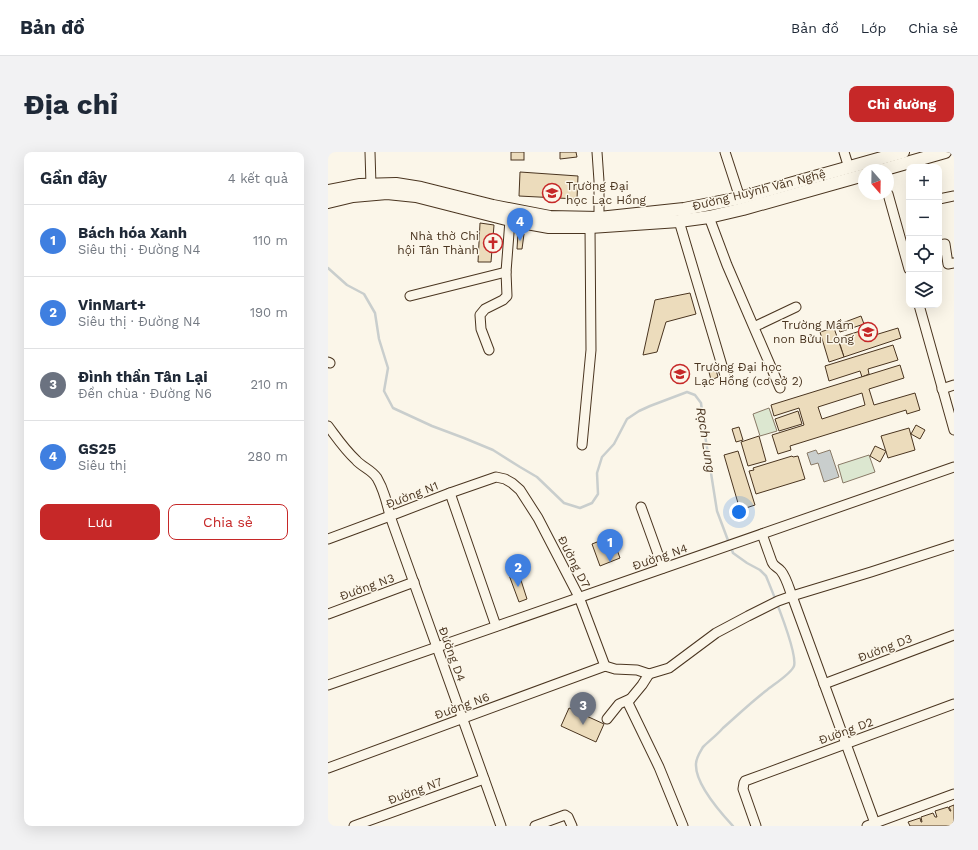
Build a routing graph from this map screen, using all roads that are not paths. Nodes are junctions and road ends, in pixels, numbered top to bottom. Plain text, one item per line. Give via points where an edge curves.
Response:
1 (370, 152) edge
2 (597, 152) edge
3 (725, 152) edge
4 (844, 152) edge
5 (903, 152) edge
6 (945, 152) edge
7 (883, 164) edge
8 (889, 164) edge
9 (858, 167) edge
10 (849, 168) junction
11 (858, 177) edge
12 (371, 185) junction
13 (328, 191) edge
14 (954, 196) edge
15 (740, 198) junction
16 (942, 198) edge
17 (890, 200) edge
18 (328, 202) edge
19 (709, 217) junction
20 (598, 218) junction
21 (510, 220) junction
22 (679, 221) junction
23 (550, 222) junction
24 (590, 228) junction
25 (942, 244) edge
26 (906, 248) edge
27 (954, 263) edge
28 (506, 272) junction
29 (410, 296) dead end
30 (796, 307) dead end
31 (920, 308) edge
32 (749, 315) junction
33 (758, 325) junction
34 (489, 350) dead end
35 (771, 350) dead end
36 (726, 379) dead end
37 (954, 385) edge
38 (780, 388) dead end
39 (942, 389) junction
40 (328, 426) edge
41 (954, 430) edge
42 (582, 445) dead end
43 (954, 467) edge
44 (504, 479) joint
45 (450, 493) junction
46 (640, 507) dead end
47 (390, 516) junction
48 (762, 534) junction
49 (328, 538) edge
50 (954, 545) edge
51 (663, 568) junction
52 (414, 582) junction
53 (792, 596) junction
54 (579, 597) junction
55 (328, 614) edge
56 (496, 626) junction
57 (954, 635) edge
58 (437, 647) junction
59 (605, 666) junction
60 (649, 674) junction
61 (328, 684) edge
62 (824, 684) junction
63 (630, 699) junction
64 (954, 704) edge
65 (607, 718) dead end
66 (463, 719) junction
67 (846, 743) junction
68 (328, 768) edge
69 (484, 779) junction
70 (954, 794) edge
71 (873, 825) edge
72 (354, 826) edge
73 (501, 826) edge
74 (535, 826) edge
75 (572, 826) edge
76 (683, 826) edge
77 (756, 826) edge

1 - 12 street
2 - 20 street
3 - 15 street
4 - 10 street
5 - 7 main road, Đường Huỳnh Văn Nghệ
6 - 8 main road, Đường Huỳnh Văn Nghệ
9 - 10 main road, Đường Huỳnh Văn Nghệ
10 - 15 main road, Đường Huỳnh Văn Nghệ
11 - 19 main road, Đường Huỳnh Văn Nghệ
12 - 13 main road, Đường Huỳnh Văn Nghệ
12 - 23 main road, Đường Huỳnh Văn Nghệ via 396,184 421,188
14 - 16 street
15 - 20 main road, Đường Huỳnh Văn Nghệ via 684,209
17 - 26 street
18 - 21 main road, Đường Huỳnh Văn Nghệ via 354,196 387,193 416,196
19 - 22 main road, Đường Huỳnh Văn Nghệ
19 - 32 street
20 - 23 main road, Đường Huỳnh Văn Nghệ
21 - 23 main road, Đường Huỳnh Văn Nghệ
21 - 28 street
22 - 24 main road, Đường Huỳnh Văn Nghệ
22 - 36 street
23 - 24 main road, Đường Huỳnh Văn Nghệ
24 - 42 street via 591,350
25 - 27 street via 945,244 948,264
28 - 29 street
28 - 34 street via 507,296 504,300 485,308 480,315 481,329
30 - 33 street
31 - 39 street
32 - 33 street
32 - 38 street
33 - 35 street
37 - 39 street
39 - 41 street
40 - 47 street, Đường D4 via 356,461 376,477 383,489
43 - 48 street, Đường N4
44 - 45 street, Đường N1 via 496,477
44 - 54 street, Đường D7 via 520,490 538,518
45 - 47 street, Đường N1
45 - 56 street
46 - 51 street
47 - 49 street, Đường N1
47 - 52 street, Đường D4
48 - 51 street, Đường N4
48 - 53 street via 772,562 783,574
50 - 53 street
51 - 54 street, Đường N4
52 - 55 street, Đường N3
52 - 58 street, Đường D4
53 - 60 street via 775,602 716,633 669,668
53 - 62 street
54 - 56 street, Đường N4
54 - 59 street, Đường D7
56 - 58 street, Đường N4
57 - 62 street, Đường D3
58 - 61 street, Đường N4
58 - 66 street, Đường D4
59 - 60 street
59 - 66 street, Đường N6
60 - 63 street
62 - 67 street
63 - 65 street via 619,704
63 - 76 street via 629,706
64 - 67 street, Đường D2
66 - 68 street, Đường N6
66 - 69 street, Đường D4
67 - 71 street
67 - 77 street, Đường D2 via 746,781 743,789
69 - 72 street, Đường N7
69 - 73 street, Đường D4
70 - 71 street
74 - 75 street via 565,815

